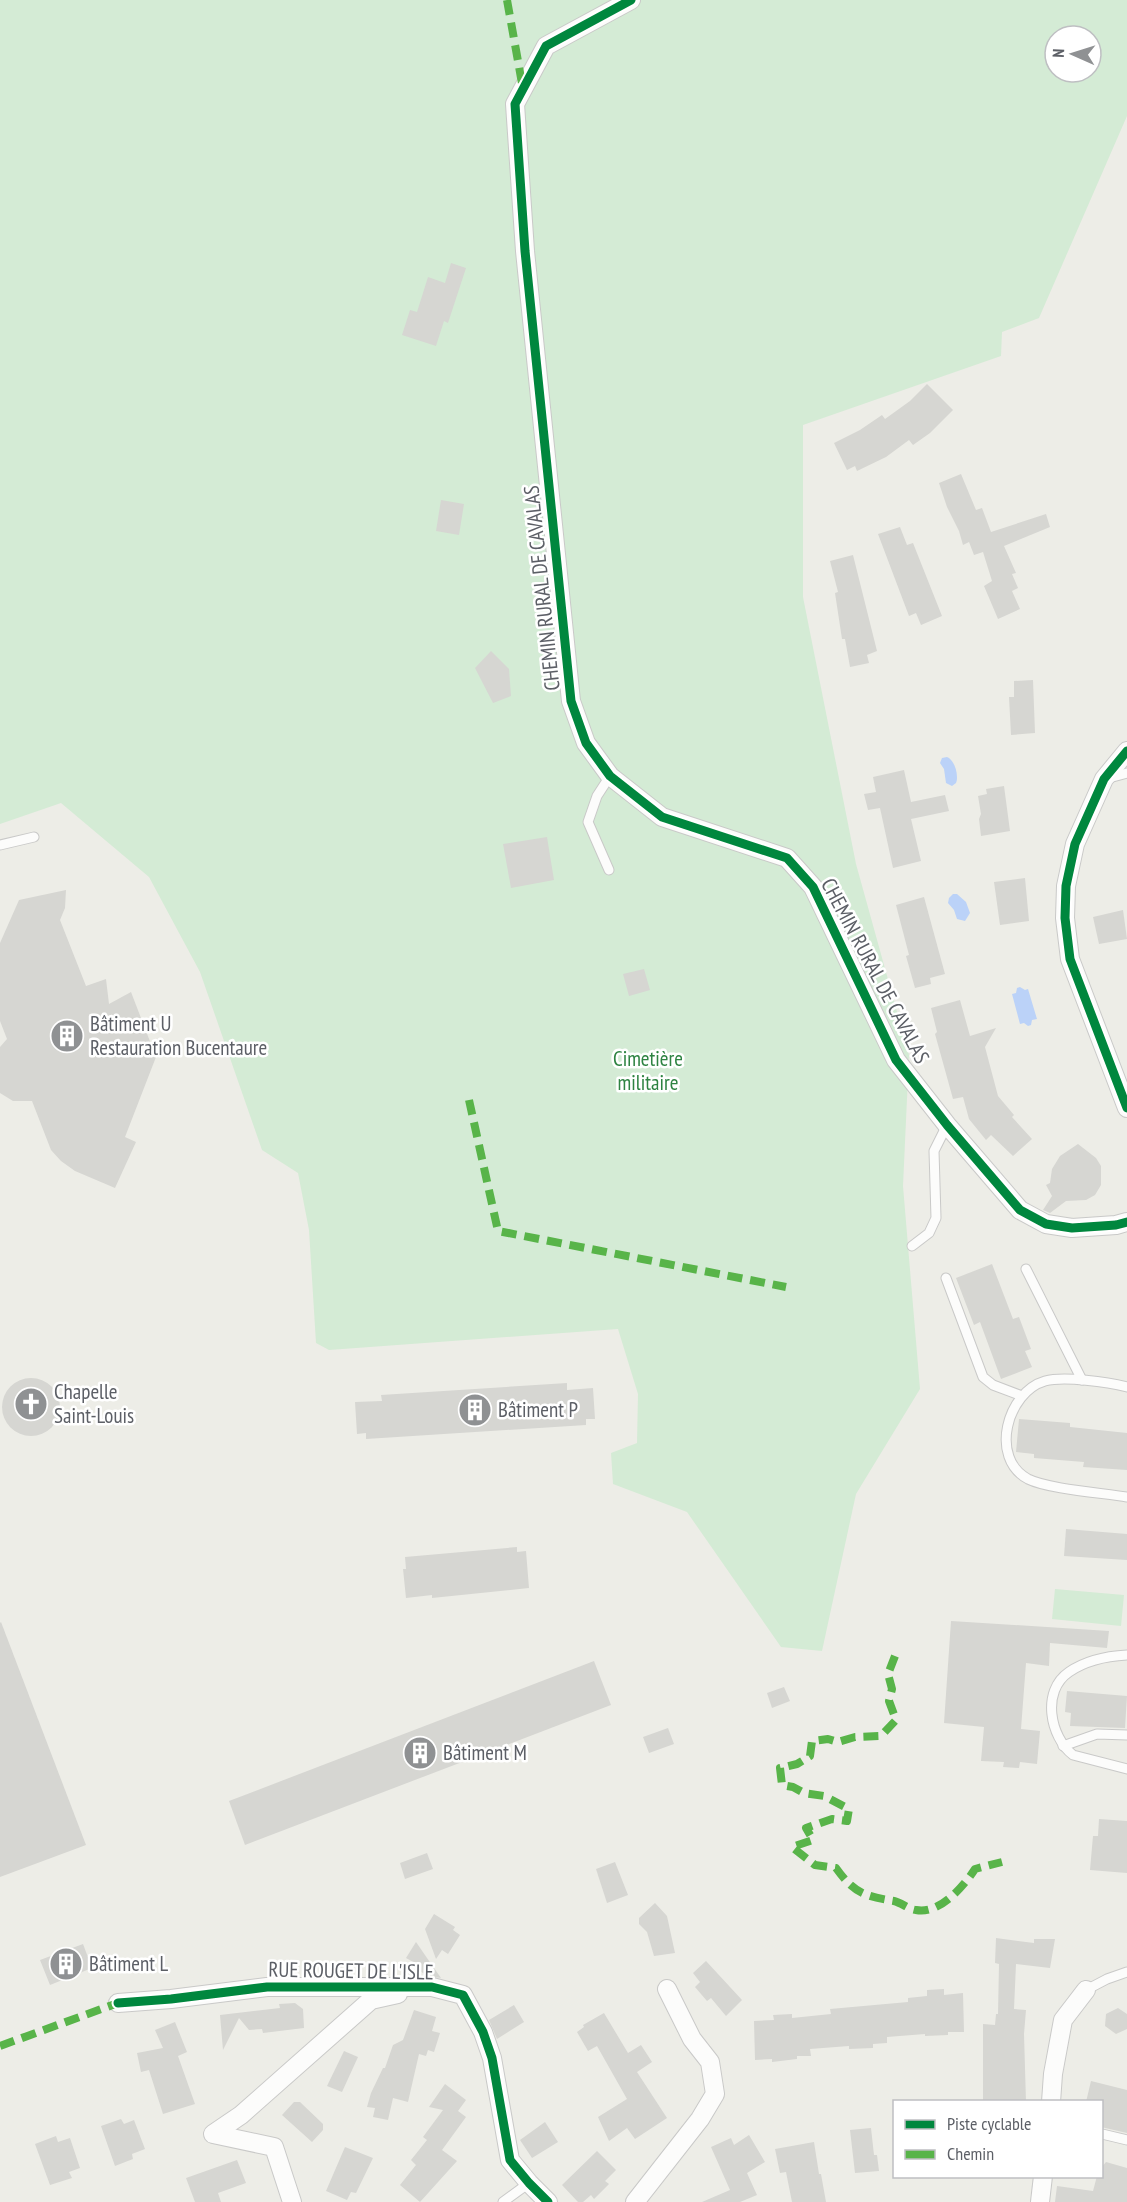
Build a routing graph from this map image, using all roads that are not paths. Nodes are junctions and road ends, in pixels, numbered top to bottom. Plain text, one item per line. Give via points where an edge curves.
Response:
1 (631, 0) edge
2 (1127, 751) edge
3 (1127, 773) edge
4 (610, 776) junction
5 (1104, 779) junction
6 (34, 837) dead end
7 (0, 846) edge
8 (609, 870) dead end
9 (1127, 1108) edge
10 (947, 1125) junction
11 (1127, 1221) edge
12 (912, 1246) dead end
13 (1026, 1269) dead end
14 (946, 1278) dead end
15 (1082, 1380) junction
16 (1127, 1387) edge
17 (1022, 1396) junction
18 (1127, 1497) edge
19 (1127, 1655) edge
20 (1127, 1735) edge
21 (1063, 1746) junction
22 (1127, 1769) edge
23 (1127, 1972) edge
24 (432, 1987) junction
25 (667, 1989) dead end
26 (1086, 1990) joint
27 (118, 2003) dead end
28 (1051, 2100) edge
29 (1103, 2134) edge
30 (1127, 2140) edge
31 (1043, 2178) edge
32 (529, 2183) junction
33 (292, 2202) edge
34 (503, 2202) edge
35 (548, 2202) edge
36 (635, 2202) edge
37 (1040, 2202) edge

1 - 4 street, CHEMIN RURAL DE CAVALAS via 546,46 515,104 525,251 572,702 586,743
2 - 5 street
3 - 5 lane
4 - 8 lane via 597,796 588,822
4 - 10 street, CHEMIN RURAL DE CAVALAS via 662,817 787,858 813,887 896,1060
5 - 9 street via 1075,844 1066,886 1065,918 1070,959
6 - 7 lane
10 - 11 street, CHEMIN RURAL DE CAVALAS via 1020,1210 1046,1224 1072,1228
10 - 12 lane via 934,1150 936,1218 929,1233
13 - 15 lane
14 - 17 lane via 983,1377
15 - 16 lane
15 - 17 lane via 1048,1380
17 - 18 lane via 1009,1418 1006,1449 1019,1472 1038,1482
19 - 21 lane via 1078,1666 1060,1680 1052,1713 1056,1736
20 - 21 lane via 1097,1734
21 - 22 lane via 1080,1758
23 - 26 lane
24 - 27 street, RUE ROUGET DE L'ISLE via 267,1987
24 - 32 street, RUE ROUGET DE L'ISLE via 463,1995 483,2032 492,2058 510,2160
24 - 33 street via 371,2000 241,2115 213,2134 274,2147
25 - 36 street via 692,2039 710,2062 715,2094
26 - 28 street via 1063,2020
29 - 30 lane
31 - 37 street
32 - 34 lane
32 - 35 street, RUE ROUGET DE L'ISLE

